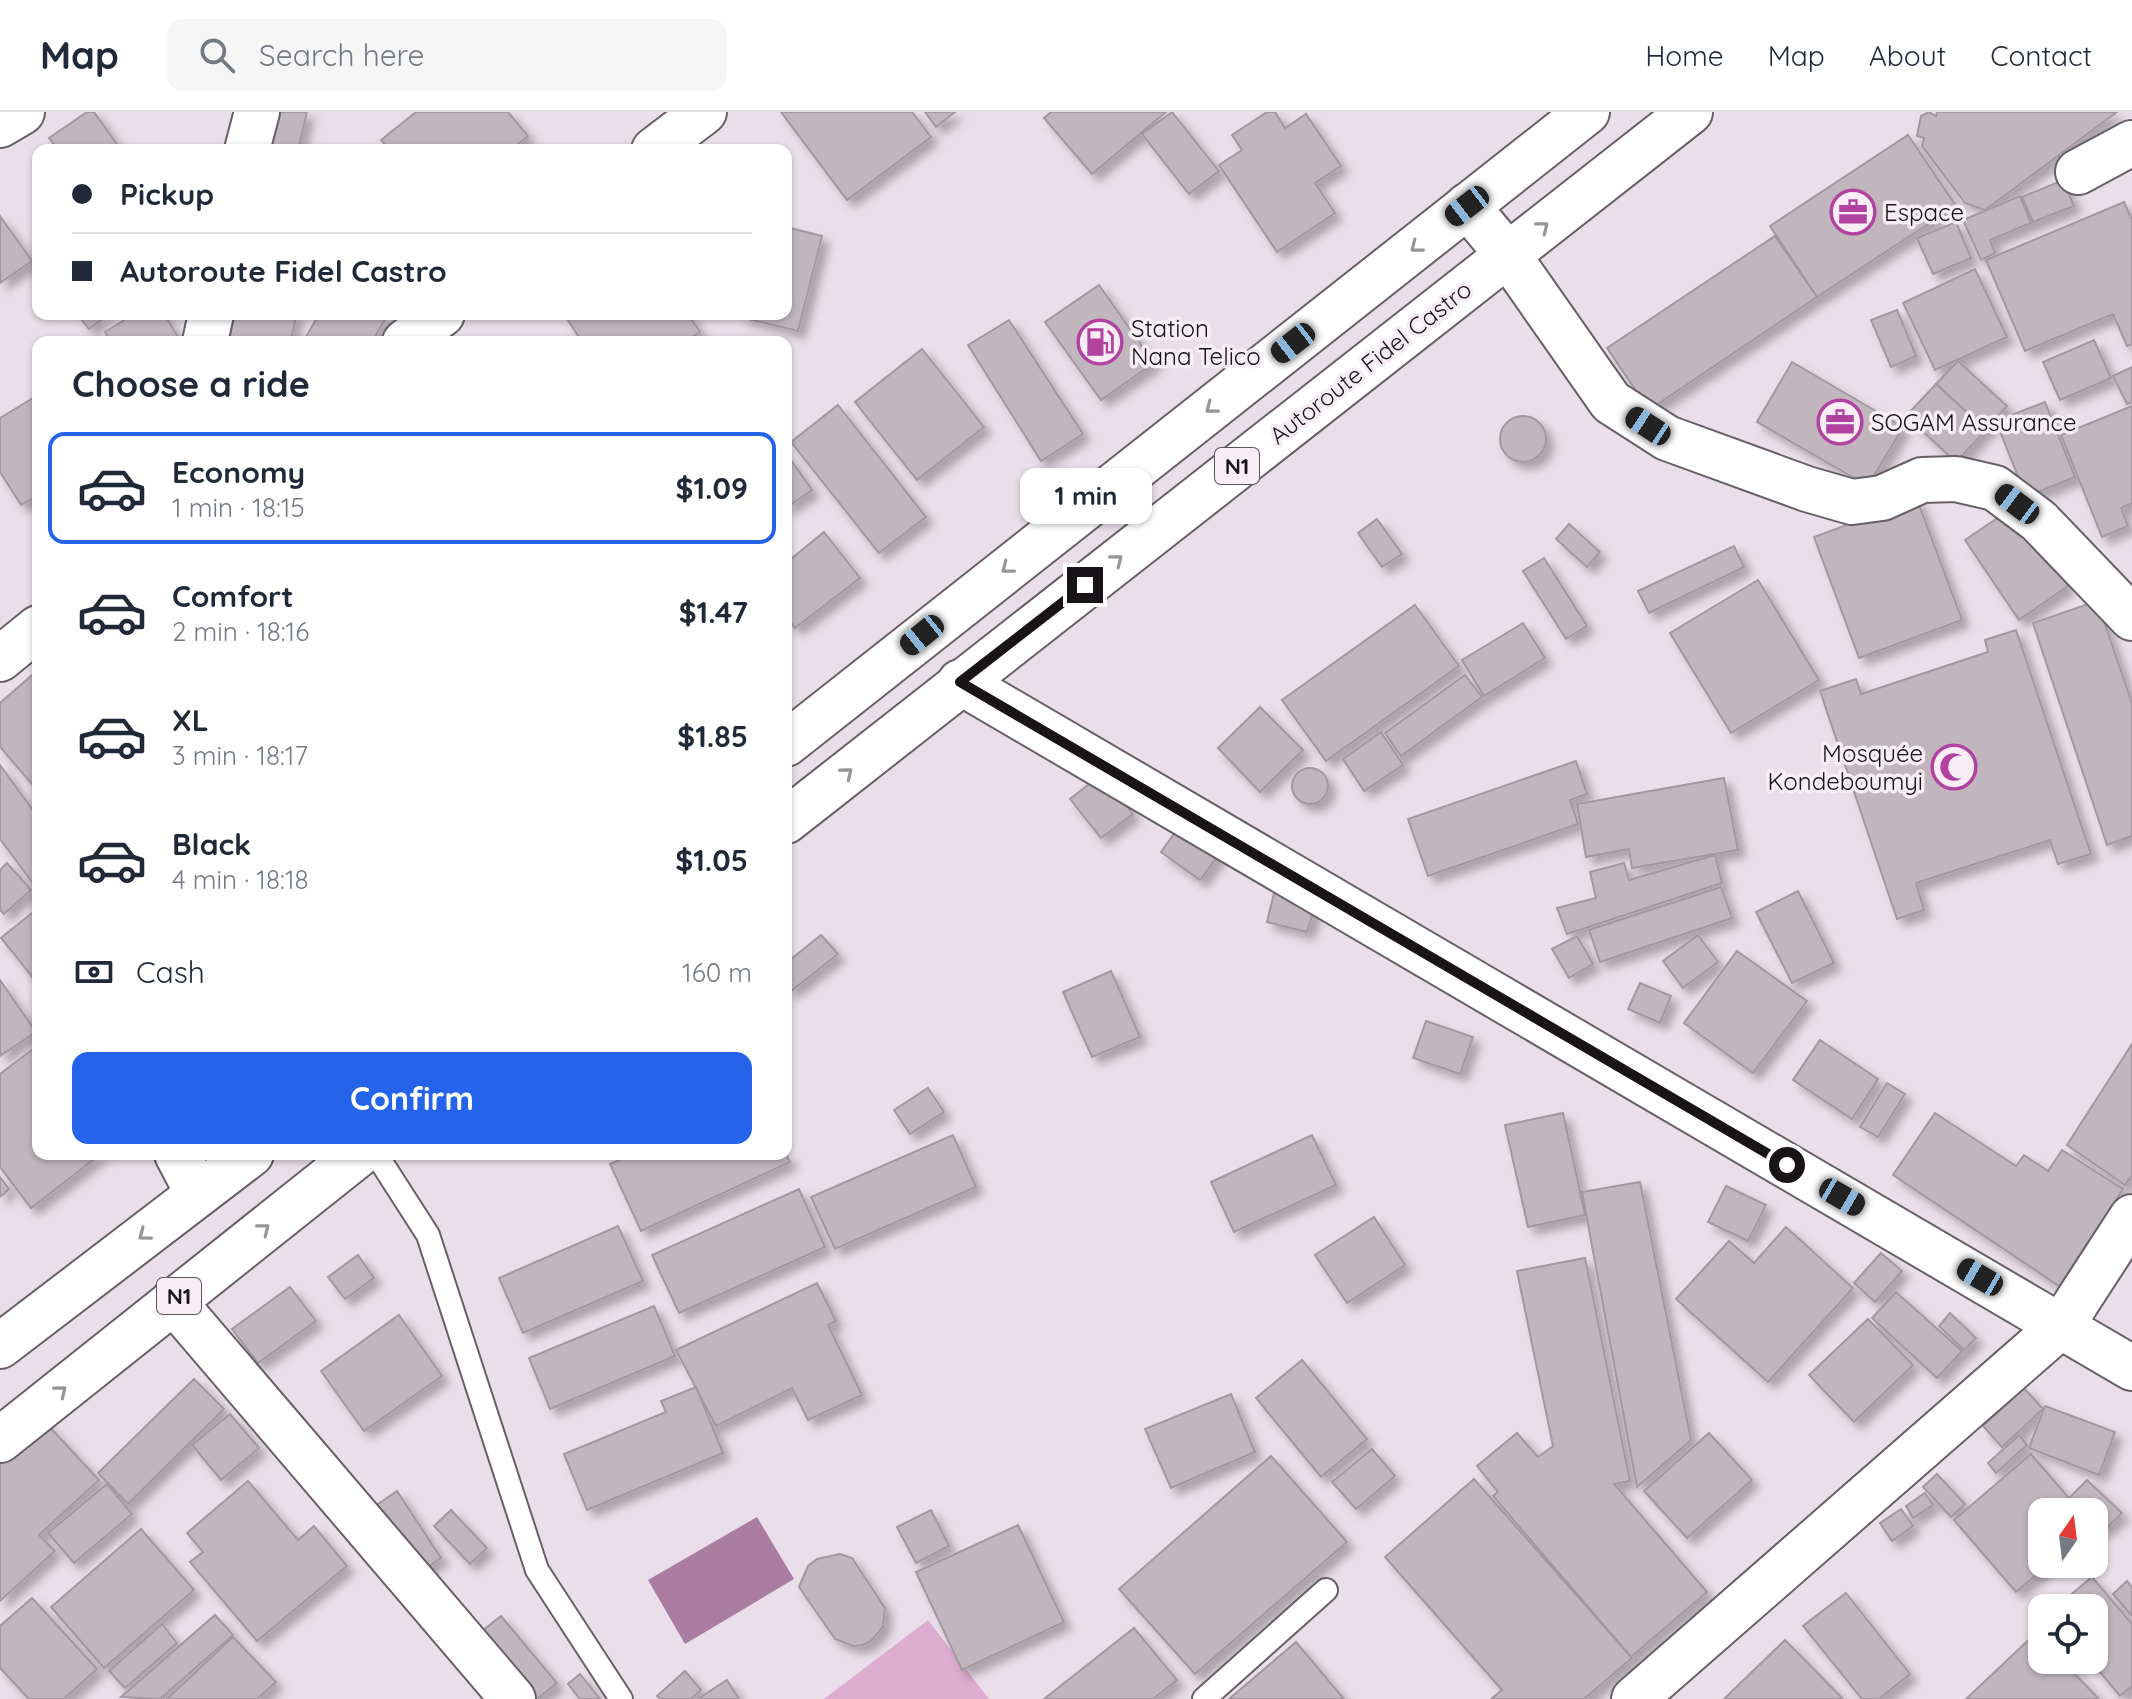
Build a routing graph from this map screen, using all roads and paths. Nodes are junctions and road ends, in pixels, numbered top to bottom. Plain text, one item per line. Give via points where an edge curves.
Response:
1 (22, 112) edge
2 (704, 112) edge
3 (1587, 112) edge
4 (1690, 112) edge
5 (0, 125) edge
6 (2132, 143) edge
7 (662, 144) edge
8 (2078, 172) dead end
9 (1467, 206) junction
10 (1508, 255) junction
11 (434, 320) edge
12 (413, 336) edge
13 (2132, 618) edge
14 (32, 633) edge
15 (0, 659) edge
16 (960, 682) junction
17 (792, 739) edge
18 (792, 816) edge
19 (180, 1160) edge
20 (243, 1160) edge
21 (351, 1160) edge
22 (380, 1160) edge
23 (198, 1194) junction
24 (2132, 1217) edge
25 (173, 1301) junction
26 (2062, 1325) junction
27 (0, 1346) edge
28 (2132, 1368) edge
29 (0, 1440) edge
30 (1326, 1590) dead end
31 (513, 1699) edge
32 (621, 1699) edge
33 (1204, 1699) edge
34 (1634, 1699) edge

1 - 5 main road
2 - 7 main road
3 - 9 main road, N1
10 -> 4 main road, Autoroute Fidel Castro / N1
6 - 8 main road
9 - 10 main road
9 -> 17 main road, N1
10 - 13 main road via 1611,402 1667,438 1852,502 1882,498 1922,480 1956,479 1995,488 2039,521
16 -> 10 main road, Autoroute Fidel Castro / N1
11 - 12 main road
14 - 15 main road
18 -> 16 main road, Autoroute Fidel Castro / N1
16 - 26 main road
19 - 23 main road
20 - 23 main road
25 -> 21 main road, N1
22 - 32 lane via 428,1235 537,1570
23 -> 27 main road
24 - 26 main road
29 -> 25 main road, N1
25 - 31 main road
26 - 28 main road
26 - 34 main road
30 - 33 lane

